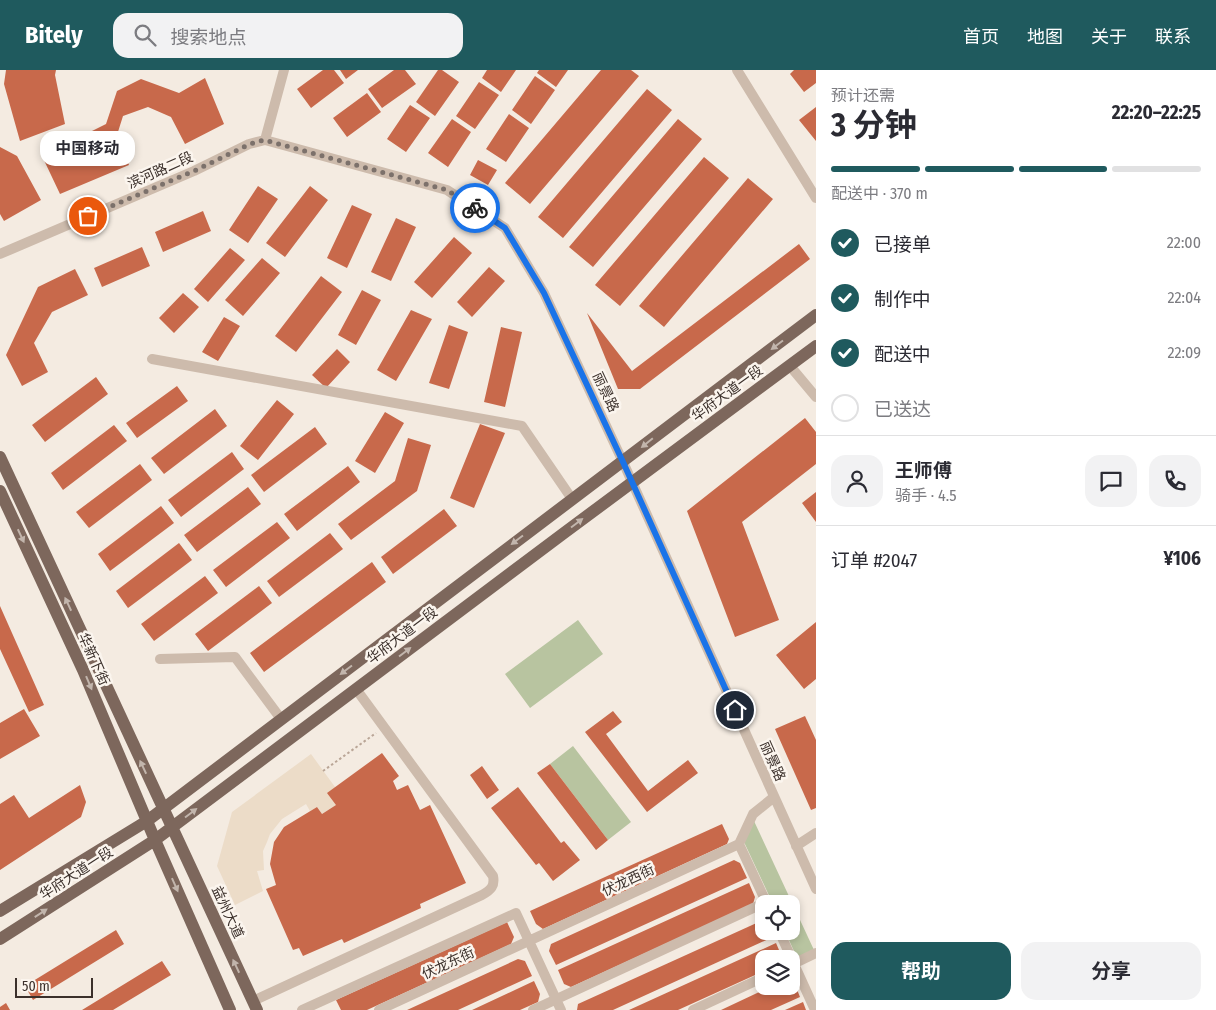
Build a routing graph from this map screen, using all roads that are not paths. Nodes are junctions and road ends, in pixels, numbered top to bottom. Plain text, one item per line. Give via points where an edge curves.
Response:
1 (284, 70) edge
2 (736, 70) edge
3 (264, 140) junction
4 (816, 198) edge
5 (0, 254) edge
6 (816, 316) edge
7 (816, 346) edge
8 (152, 359) dead end
9 (790, 366) junction
10 (816, 397) edge
11 (0, 457) edge
12 (623, 462) junction
13 (632, 482) junction
14 (0, 491) edge
15 (572, 499) junction
16 (160, 659) dead end
17 (356, 689) junction
18 (281, 719) junction
19 (774, 797) junction
20 (163, 808) junction
21 (147, 821) junction
22 (172, 827) junction
23 (816, 833) edge
24 (155, 840) junction
25 (740, 844) junction
26 (796, 846) junction
27 (816, 889) edge
28 (762, 895) edge
29 (755, 908) edge
30 (0, 911) edge
31 (0, 939) edge
32 (529, 941) junction
33 (816, 953) edge
34 (800, 961) edge
35 (800, 979) edge
36 (755, 981) edge
37 (556, 999) junction
38 (324, 1000) junction
39 (255, 1006) edge
40 (230, 1010) edge
41 (302, 1010) edge
42 (329, 1010) edge
43 (379, 1010) edge
44 (533, 1010) edge
45 (561, 1010) edge
46 (693, 1010) edge
47 (815, 1010) edge

1 - 3 street
2 - 4 street
3 - 5 street, 滨河路二段
3 - 12 street, 丽景路 via 447,190 505,228 544,293
6 -> 12 main road
7 - 9 main road, 华府大道一段
8 - 15 street via 522,426
9 - 10 street
9 - 13 main road, 华府大道一段
20 -> 11 main road, 益州大道
12 - 13 street, 丽景路
12 - 15 main road
17 -> 13 main road, 华府大道一段
13 - 19 street, 丽景路
14 -> 21 main road, 华新下街 via 83,670
15 -> 18 main road
16 - 18 street via 235,658
22 -> 17 main road, 华府大道一段
17 - 39 street via 493,876 494,882 482,896
18 - 20 main road
19 - 25 street via 753,814
19 - 26 street, 丽景路
20 - 21 main road
20 - 22 main road, 益州大道
21 - 24 main road, 华新下街
21 - 30 main road
22 - 24 main road, 华府大道一段
39 -> 22 main road, 益州大道
23 - 26 street
31 -> 24 main road, 华府大道一段
24 -> 40 main road
25 - 28 street
25 - 32 street, 伏龙西街
26 - 27 street, 丽景路
29 - 37 street
32 - 37 street
32 - 38 street via 516,913
32 - 43 street, 伏龙东街
33 - 34 street
35 - 47 street
36 - 46 street
37 - 44 street
37 - 45 street
38 - 41 street
38 - 42 street

